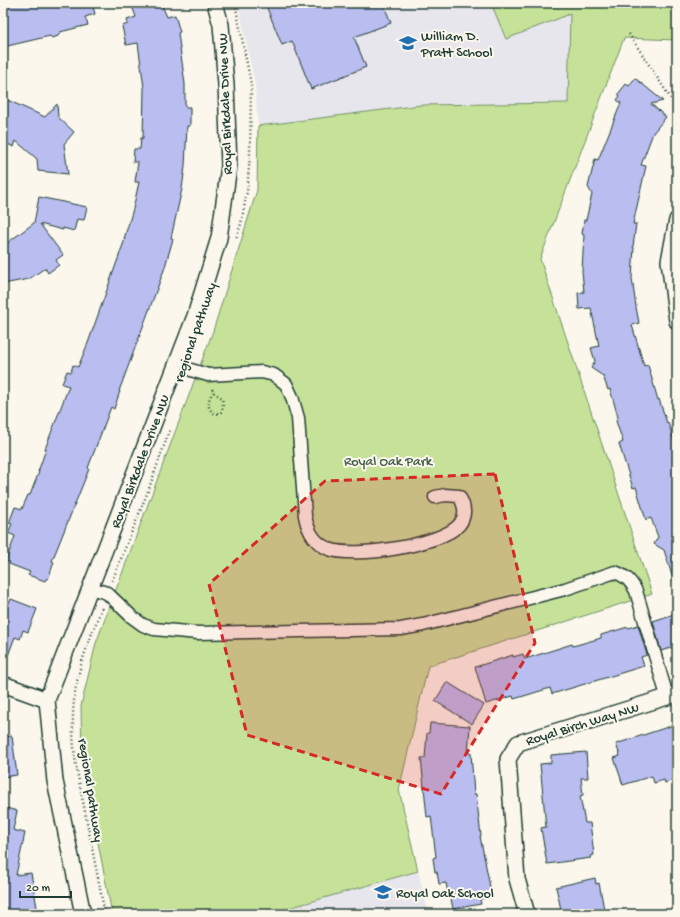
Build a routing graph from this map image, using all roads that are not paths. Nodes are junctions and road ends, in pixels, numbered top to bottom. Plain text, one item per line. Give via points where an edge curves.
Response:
1 (215, 3) edge
2 (677, 220) edge
3 (677, 321) edge
4 (192, 370) dead end
5 (435, 497) dead end
6 (90, 588) junction
7 (3, 684) edge
8 (672, 695) edge
9 (47, 700) junction
10 (83, 914) edge
11 (527, 914) edge

1 - 6 street, Royal Birkdale Drive NW via 221,25 230,166 220,238 195,316
2 - 3 street via 669,261
4 - 5 street via 208,375 262,372 274,375 286,384 298,418 308,529 315,540 329,549 353,553 388,550 432,540 449,532 459,525 464,515 464,505 459,496
6 - 8 street via 107,593 142,625 154,629 198,632 401,630 564,589 616,572 631,582 636,591
6 - 9 street, Royal Birkdale Drive NW
7 - 9 street
8 - 11 street, Royal Birch Way NW via 518,743 508,759 517,879
9 - 10 street, Royal Birkdale Drive NW via 55,781

